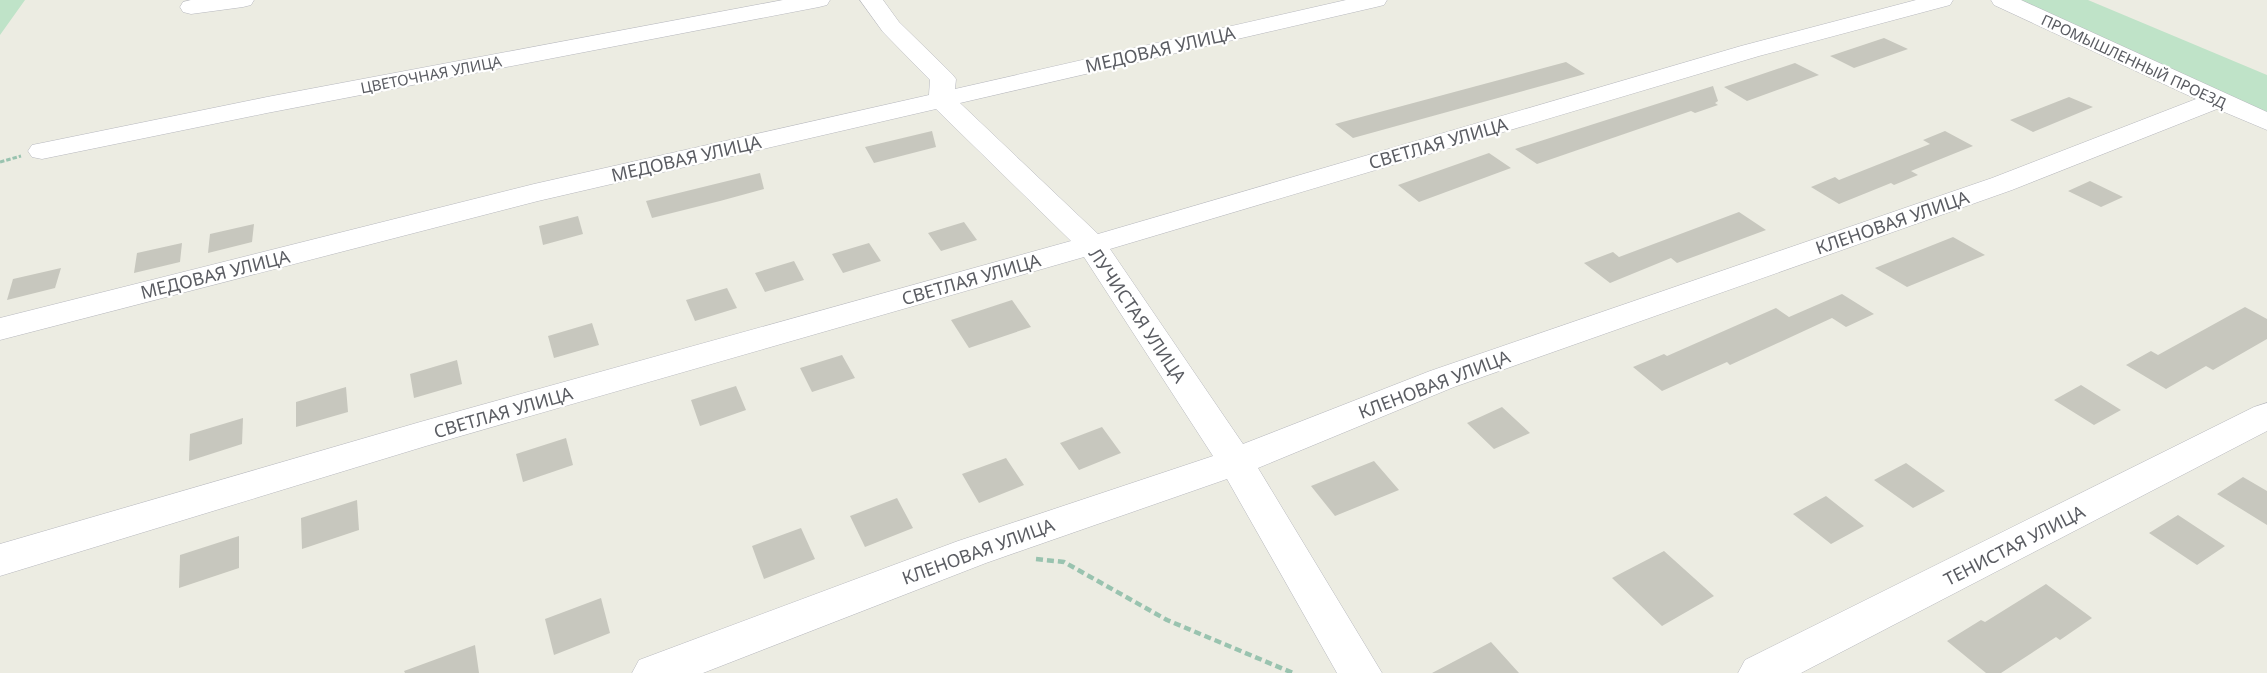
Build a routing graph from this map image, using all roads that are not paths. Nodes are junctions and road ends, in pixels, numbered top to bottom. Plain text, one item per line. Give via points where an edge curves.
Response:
1 (243, 0) edge
2 (819, 0) edge
3 (872, 0) edge
4 (1376, 0) edge
5 (1942, 0) edge
6 (2002, 0) edge
7 (191, 7) dead end
8 (941, 99) junction
9 (2216, 100) junction
10 (2267, 122) edge
11 (42, 151) dead end
12 (1092, 245) junction
13 (0, 329) edge
14 (2267, 416) edge
15 (1236, 462) junction
16 (0, 560) edge
17 (654, 673) edge
18 (1360, 673) edge
19 (1760, 673) edge

1 - 7 street
2 - 11 street, ЦВЕТОЧНАЯ УЛИЦА
3 - 8 street via 891,27 943,79
4 - 8 street, МЕДОВАЯ УЛИЦА
5 - 12 street, СВЕТЛАЯ УЛИЦА via 1750,51
6 - 9 street, ПРОМЫШЛЕННЫЙ ПРОЕЗД
8 - 12 street, ЛУЧИСТАЯ УЛИЦА
8 - 13 street, МЕДОВАЯ УЛИЦА via 534,193
9 - 10 street, ПРОМЫШЛЕННЫЙ ПРОЕЗД
9 - 15 street, КЛЕНОВАЯ УЛИЦА via 2002,184 1442,379
12 - 15 street, ЛУЧИСТАЯ УЛИЦА
12 - 16 street, СВЕТЛАЯ УЛИЦА via 420,435
14 - 19 street, ТЕНИСТАЯ УЛИЦА
15 - 17 street, КЛЕНОВАЯ УЛИЦА via 972,552
15 - 18 street, ЛУЧИСТАЯ УЛИЦА

